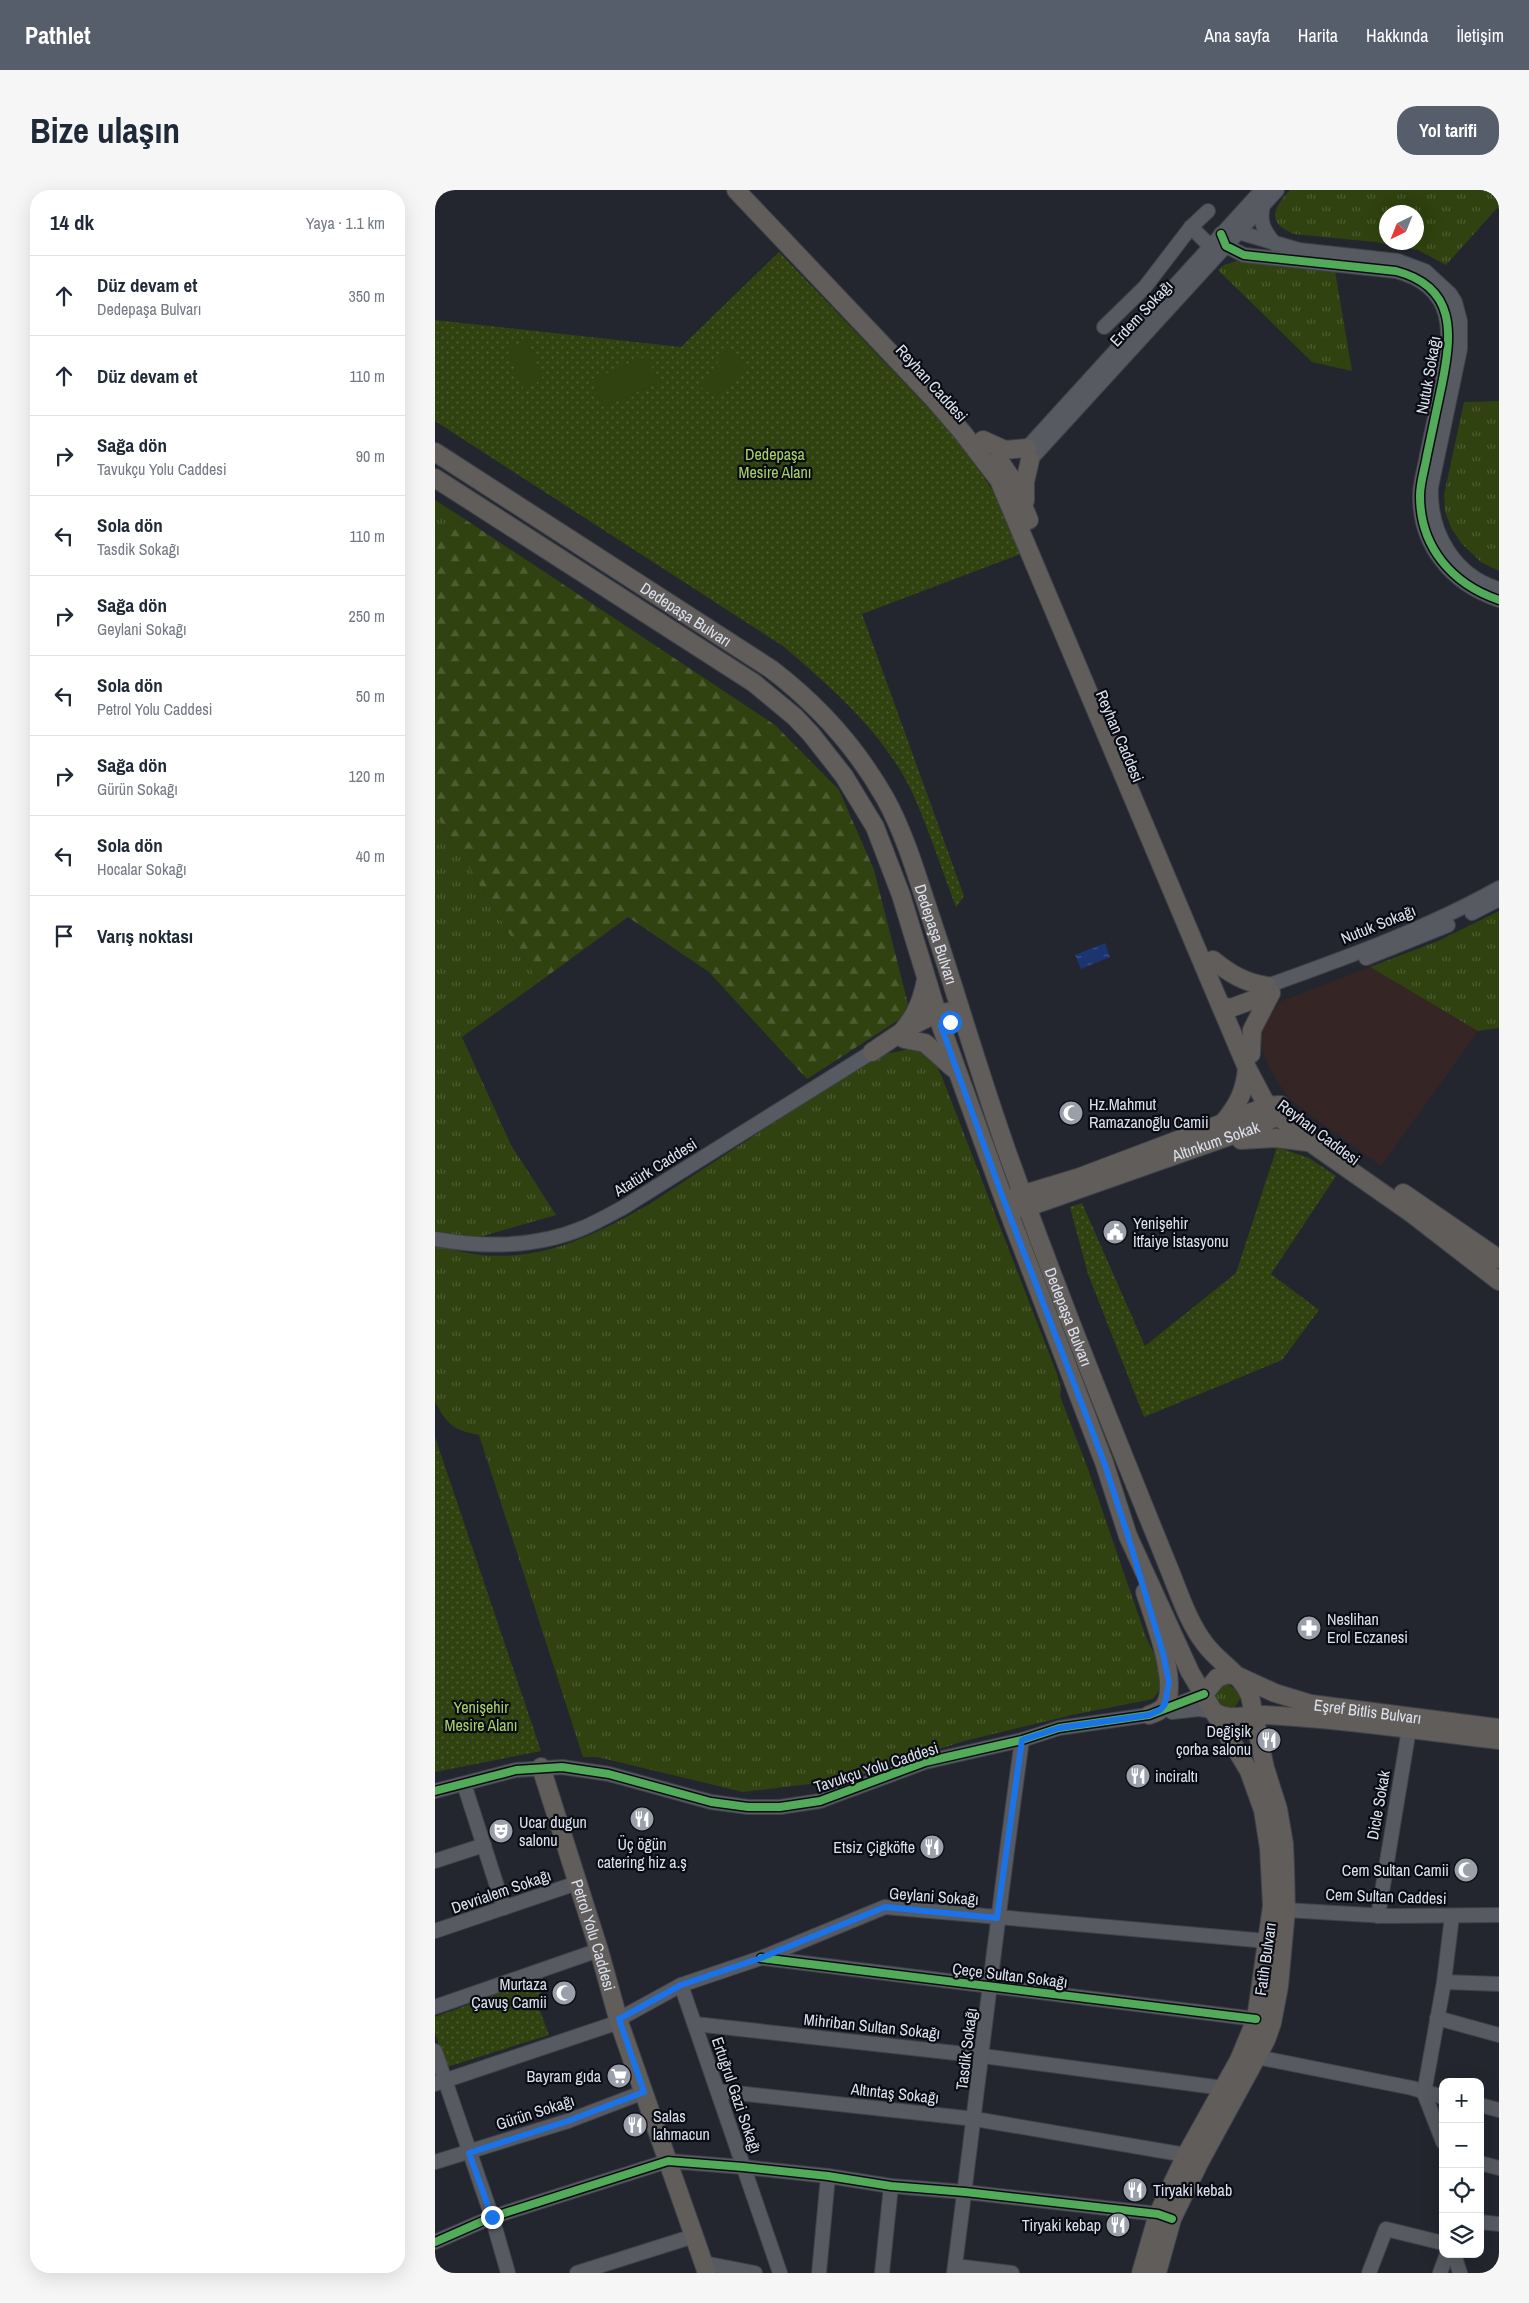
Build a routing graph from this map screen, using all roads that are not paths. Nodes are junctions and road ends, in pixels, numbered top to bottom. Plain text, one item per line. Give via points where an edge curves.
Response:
1 (736, 190) edge
2 (749, 190) edge
3 (1262, 190) edge
4 (1277, 190) edge
5 (1263, 206) junction
6 (1208, 211) dead end
7 (1191, 228) junction
8 (1239, 232) junction
9 (1223, 240) junction
10 (1275, 244) junction
11 (1210, 246) junction
12 (1104, 327) dead end
13 (983, 440) junction
14 (435, 452) edge
15 (1029, 454) junction
16 (1006, 476) junction
17 (435, 478) edge
18 (1028, 516) junction
19 (1499, 589) edge
20 (1499, 600) edge
21 (1499, 888) edge
22 (1499, 899) edge
23 (1213, 960) junction
24 (926, 980) junction
25 (1269, 989) junction
26 (1227, 1004) junction
27 (963, 1013) junction
28 (939, 1020) junction
29 (903, 1035) junction
30 (872, 1052) joint
31 (1249, 1061) junction
32 (960, 1075) junction
33 (1275, 1109) junction
34 (1222, 1124) junction
35 (1213, 1143) junction
36 (1311, 1143) junction
37 (1010, 1160) junction
38 (1057, 1189) junction
39 (1025, 1200) junction
40 (1006, 1204) junction
41 (435, 1239) edge
42 (1046, 1256) junction
43 (1499, 1259) edge
44 (1499, 1281) edge
45 (1128, 1536) junction
46 (1240, 1677) junction
47 (1204, 1694) junction
48 (1214, 1712) junction
49 (1253, 1714) junction
50 (1149, 1715) junction
51 (1499, 1728) edge
52 (1409, 1729) junction
53 (1022, 1740) junction
54 (1499, 1740) edge
55 (541, 1767) junction
56 (464, 1784) junction
57 (435, 1791) edge
58 (483, 1845) junction
59 (435, 1861) edge
60 (577, 1883) junction
61 (504, 1908) junction
62 (1279, 1908) junction
63 (1499, 1915) edge
64 (1378, 1916) junction
65 (1452, 1916) junction
66 (997, 1918) junction
67 (435, 1931) edge
68 (1267, 1941) junction
69 (599, 1950) junction
70 (761, 1958) junction
71 (1445, 1982) junction
72 (1499, 1984) edge
73 (681, 1985) junction
74 (991, 1986) junction
75 (435, 2007) edge
76 (1437, 2018) junction
77 (1257, 2019) junction
78 (619, 2020) junction
79 (695, 2024) junction
80 (1499, 2035) edge
81 (435, 2051) edge
82 (983, 2056) junction
83 (1257, 2056) junction
84 (440, 2082) edge
85 (1223, 2088) junction
86 (718, 2091) junction
87 (644, 2092) junction
88 (1424, 2093) junction
89 (1439, 2096) edge
90 (1484, 2106) edge
91 (1499, 2110) edge
92 (975, 2119) junction
93 (1439, 2132) edge
94 (469, 2153) junction
95 (1185, 2155) junction
96 (668, 2161) junction
97 (435, 2162) edge
98 (1484, 2164) edge
99 (743, 2166) junction
100 (1499, 2168) edge
101 (828, 2176) junction
102 (891, 2186) junction
103 (965, 2192) junction
104 (492, 2217) junction
105 (1165, 2217) junction
106 (1484, 2222) edge
107 (1499, 2224) edge
108 (694, 2236) junction
109 (435, 2242) edge
110 (1439, 2242) edge
111 (1446, 2258) edge
112 (1455, 2258) edge
113 (705, 2268) edge
114 (955, 2269) edge
115 (509, 2273) edge
116 (577, 2273) edge
117 (755, 2273) edge
118 (780, 2273) edge
119 (819, 2273) edge
120 (882, 2273) edge
121 (1012, 2273) edge
122 (1141, 2273) edge
123 (1157, 2273) edge
124 (1369, 2273) edge
125 (1440, 2273) edge
126 (1460, 2273) edge

1 - 16 main road, Reyhan Caddesi
2 - 13 main road, Reyhan Caddesi via 945,395
3 - 9 street, Erdem Sokağı
4 - 5 street
5 - 8 street
5 - 10 street via 1263,227
6 - 7 street
7 - 11 street
7 - 12 street via 1145,287
8 - 9 street, Nutuk Sokağı
8 - 10 street, Nutuk Sokağı
9 - 11 street, Erdem Sokağı
9 - 15 street, Erdem Sokağı
9 - 20 street, Nutuk Sokağı via 1244,255 1397,271 1419,279 1439,298 1446,312 1450,341 1421,487 1423,522 1433,549 1446,568 1472,589
10 - 19 street, Nutuk Sokağı via 1406,263 1425,271 1450,294 1457,310 1461,340 1431,487 1432,512 1442,541 1454,560 1475,579
11 - 15 street, Erdem Sokağı
13 - 15 main road via 1005,450
13 - 16 main road, Reyhan Caddesi
14 - 27 main road, Dedepaşa Bulvarı via 771,669 835,727 871,775 901,830
15 - 16 main road
15 - 18 main road via 1025,489
16 - 18 main road, Reyhan Caddesi
16 - 26 main road
17 - 24 main road, Dedepaşa Bulvarı via 754,683 795,717 844,776 875,827 901,895
18 - 23 main road, Reyhan Caddesi
21 - 25 street, Nutuk Sokağı via 1435,920
22 - 25 street, Nutuk Sokağı via 1418,938
23 - 25 main road via 1234,976
23 - 26 main road, Reyhan Caddesi
24 - 28 main road, Dedepaşa Bulvarı
24 - 29 main road via 918,1009
25 - 26 main road
25 - 31 main road via 1252,1030
26 - 31 main road
27 - 28 main road via 946,1012
27 - 37 main road, Dedepaşa Bulvarı
28 - 29 main road
28 - 32 main road, Dedepaşa Bulvarı
29 - 30 main road
29 - 32 main road via 925,1043
30 - 41 street, Atatürk Caddesi via 624,1208 582,1228 543,1240 509,1245 469,1245
31 - 33 main road
31 - 34 main road via 1246,1083 1238,1104
32 - 40 main road, Dedepaşa Bulvarı
33 - 34 main road, Altınkum Sokak
33 - 35 main road, Altınkum Sokak via 1261,1125
33 - 36 main road, Reyhan Caddesi
33 - 43 main road, Reyhan Caddesi
34 - 38 main road, Altınkum Sokak via 1080,1177
35 - 36 main road via 1263,1138
35 - 38 main road, Altınkum Sokak
36 - 44 main road, Reyhan Caddesi via 1411,1212
37 - 38 main road via 1027,1175
37 - 39 main road, Dedepaşa Bulvarı
38 - 39 main road, Altınkum Sokak
38 - 42 main road via 1043,1232
39 - 40 main road, Altınkum Sokak via 1011,1198
39 - 42 main road, Dedepaşa Bulvarı
40 - 45 main road, Dedepaşa Bulvarı via 1104,1462
42 - 46 main road, Dedepaşa Bulvarı via 1191,1622 1204,1643
45 - 47 main road, Dedepaşa Bulvarı via 1190,1672
45 - 50 main road via 1169,1682 1165,1704
46 - 47 main road via 1223,1675
46 - 49 main road via 1250,1696
46 - 51 main road, Eşref Bitlis Bulvarı via 1275,1693 1311,1704
47 - 48 main road, Fatih Bulvarı
47 - 50 street, Tavukçu Yolu Caddesi
48 - 49 main road via 1228,1718
48 - 50 street via 1199,1709
48 - 62 main road, Fatih Bulvarı via 1249,1771 1263,1810
49 - 52 main road, Eşref Bitlis Bulvarı
49 - 62 main road, Fatih Bulvarı via 1284,1844
50 - 53 street, Tavukçu Yolu Caddesi via 1059,1728
52 - 54 main road, Eşref Bitlis Bulvarı
52 - 64 street, Dicle Sokak
53 - 55 street, Tavukçu Yolu Caddesi via 925,1762 820,1801 780,1807 711,1802 609,1774
53 - 66 street, Tasdik Sokağı
55 - 56 street, Tavukçu Yolu Caddesi
55 - 60 main road, Petrol Yolu Caddesi
56 - 57 street, Tavukçu Yolu Caddesi
56 - 58 street
58 - 59 street
58 - 61 street
60 - 61 street, Devrialem Sokağı
60 - 69 main road, Petrol Yolu Caddesi
61 - 67 street, Devrialem Sokağı
62 - 64 street, Cem Sultan Caddesi
62 - 68 main road, Fatih Bulvarı
62 - 83 main road, Fatih Bulvarı via 1279,1986 1272,2023
63 - 65 street, Cem Sultan Caddesi
64 - 65 street, Cem Sultan Caddesi
65 - 71 street
66 - 68 street, Geylani Sokağı
66 - 70 street, Geylani Sokağı via 885,1907
66 - 74 street, Tasdik Sokağı
68 - 77 main road, Fatih Bulvarı
69 - 75 street
69 - 78 main road, Petrol Yolu Caddesi
70 - 73 street, Geylani Sokağı
70 - 74 street, Çeçe Sultan Sokağı
71 - 72 street
71 - 76 street
73 - 78 street, Geylani Sokağı
73 - 79 street, Ertuğrul Gazi Sokağı
74 - 77 street, Çeçe Sultan Sokağı
74 - 82 street, Tasdik Sokağı
76 - 80 street
76 - 88 street
77 - 85 main road, Fatih Bulvarı
78 - 84 street, Geylani Sokağı
78 - 87 main road, Petrol Yolu Caddesi
79 - 82 street, Mihriban Sultan Sokağı
79 - 86 street, Ertuğrul Gazi Sokağı
81 - 84 street
82 - 85 street, Mihriban Sultan Sokağı
82 - 92 street, Tasdik Sokağı
83 - 88 street
83 - 105 main road, Fatih Bulvarı via 1199,2163
84 - 94 street
85 - 95 main road, Fatih Bulvarı
86 - 92 street, Altıntaş Sokağı
86 - 99 street, Ertuğrul Gazi Sokağı
87 - 94 street, Gürün Sokağı
87 - 96 main road, Petrol Yolu Caddesi
88 - 89 street
88 - 93 street
90 - 91 street
92 - 95 street, Altıntaş Sokağı
92 - 103 street, Tasdik Sokağı
94 - 97 street, Gürün Sokağı
94 - 104 street
95 - 105 main road, Fatih Bulvarı
96 - 99 street
96 - 104 street
96 - 108 main road, Petrol Yolu Caddesi
98 - 100 street
99 - 101 street
99 - 118 street, Ertuğrul Gazi Sokağı
101 - 102 street
101 - 119 street
102 - 103 street
102 - 120 street
103 - 105 street
103 - 114 street, Tasdik Sokağı
104 - 109 street
104 - 115 street
105 - 122 main road, Fatih Bulvarı
105 - 123 main road, Fatih Bulvarı
106 - 107 street
108 - 113 main road, Petrol Yolu Caddesi
108 - 116 street
110 - 124 street via 1386,2229
111 - 125 street
112 - 126 street
113 - 117 street
114 - 121 street

